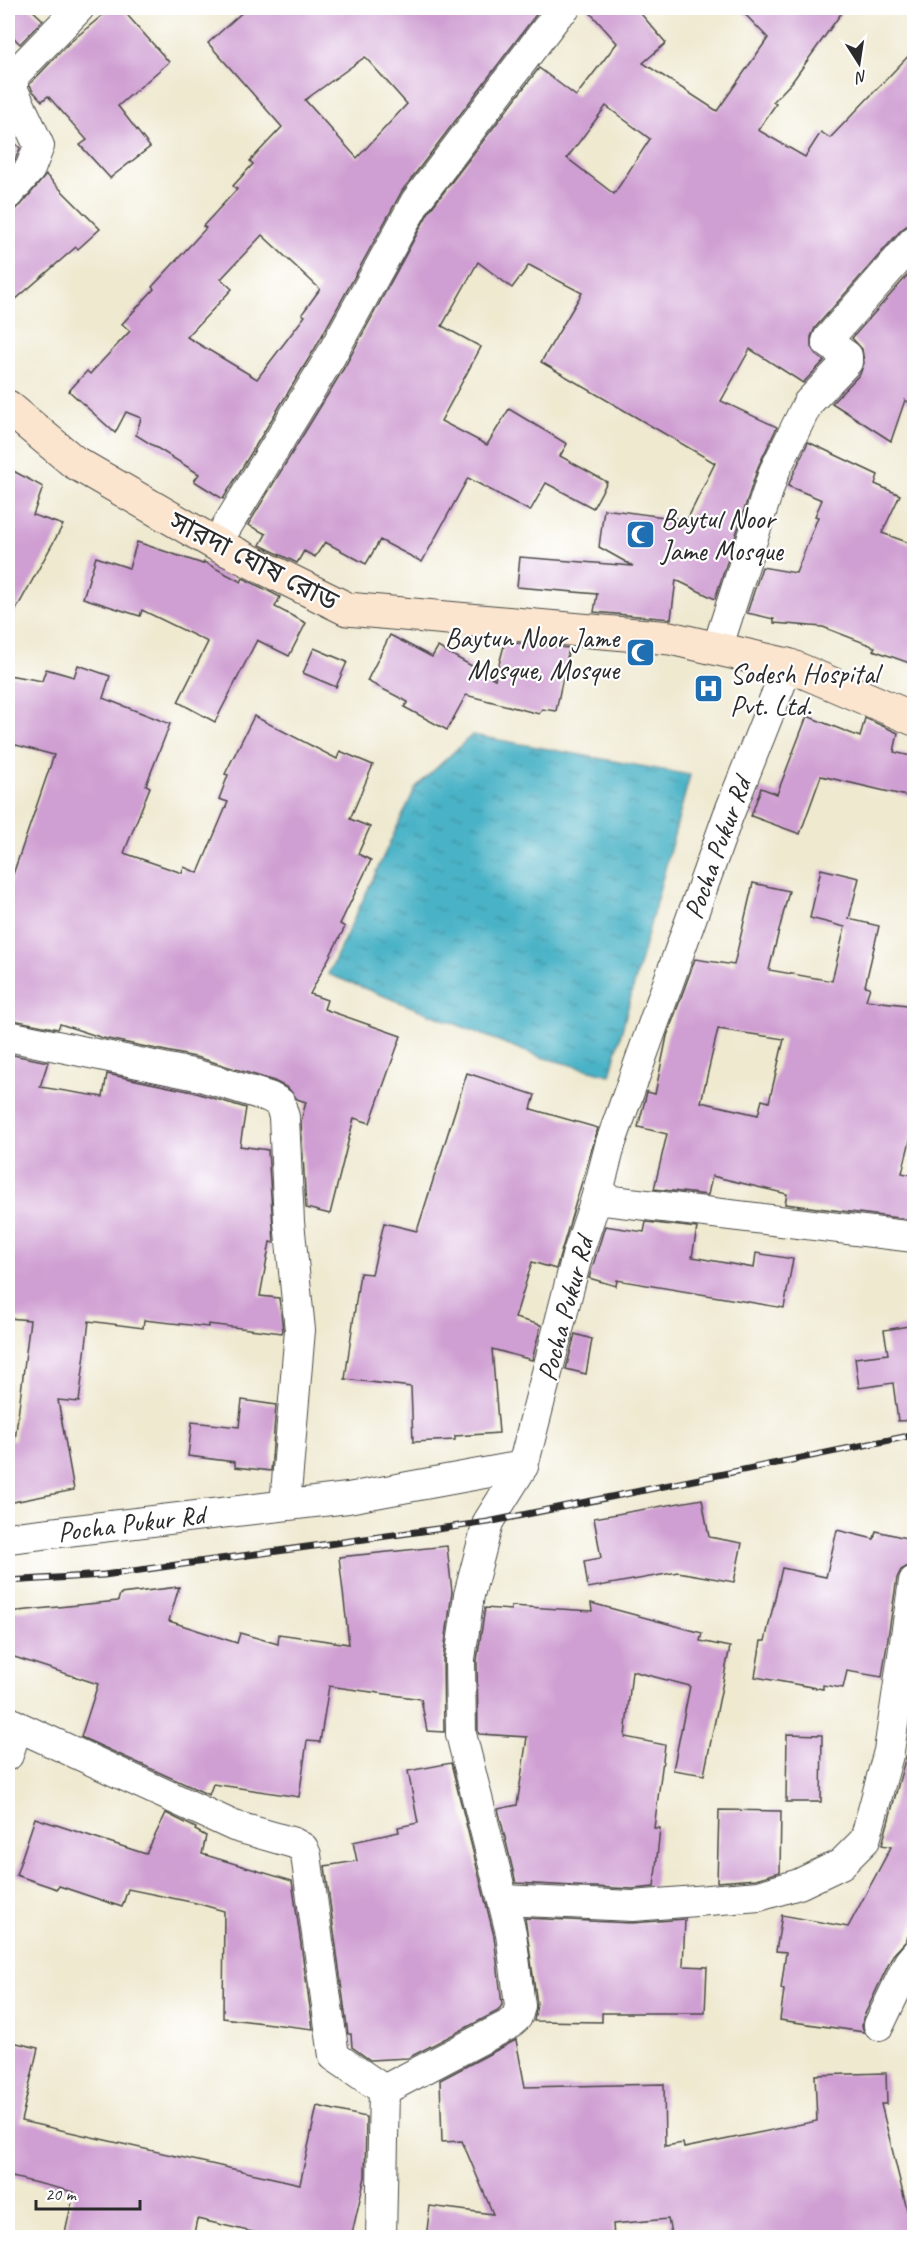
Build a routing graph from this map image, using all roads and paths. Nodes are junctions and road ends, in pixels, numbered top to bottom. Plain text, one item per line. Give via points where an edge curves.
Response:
1 (79, 8) edge
2 (565, 8) edge
3 (8, 194) edge
4 (915, 241) edge
5 (8, 407) edge
6 (216, 544) junction
7 (717, 649) junction
8 (788, 665) junction
9 (915, 719) edge
10 (8, 1036) edge
11 (596, 1199) junction
12 (915, 1237) edge
13 (523, 1466) junction
14 (285, 1505) junction
15 (8, 1538) edge
16 (915, 1581) edge
17 (13, 1724) edge
18 (8, 1755) edge
19 (503, 1900) junction
20 (915, 1956) edge
21 (879, 2025) dead end
22 (384, 2090) junction
23 (381, 2238) edge

1 - 3 street via 16,73 13,90 39,146 30,169
2 - 6 street via 416,201 329,360
4 - 7 street via 828,339 848,358 808,403 774,472
5 - 6 main road, সারদা ঘোষ রোড via 74,462
6 - 7 main road, সারদা ঘোষ রোড via 347,609 670,638
7 - 8 main road, সারদা ঘোষ রোড
8 - 9 main road, সারদা ঘোষ রোড
8 - 11 street, Pocha Pukur Rd via 708,870 611,1142
10 - 14 street via 197,1075 280,1102 300,1330
11 - 12 street
11 - 13 street, Pocha Pukur Rd via 577,1256
13 - 14 street, Pocha Pukur Rd via 348,1498
13 - 19 street via 488,1522 469,1595 460,1659 461,1734
14 - 15 street, Pocha Pukur Rd
16 - 19 street via 889,1751 865,1840 842,1864 799,1884 759,1896 633,1906
17 - 18 street
17 - 22 street via 234,1827 303,1848 334,2056
19 - 22 street via 512,1932 520,2006 517,2017
20 - 21 street
22 - 23 street

